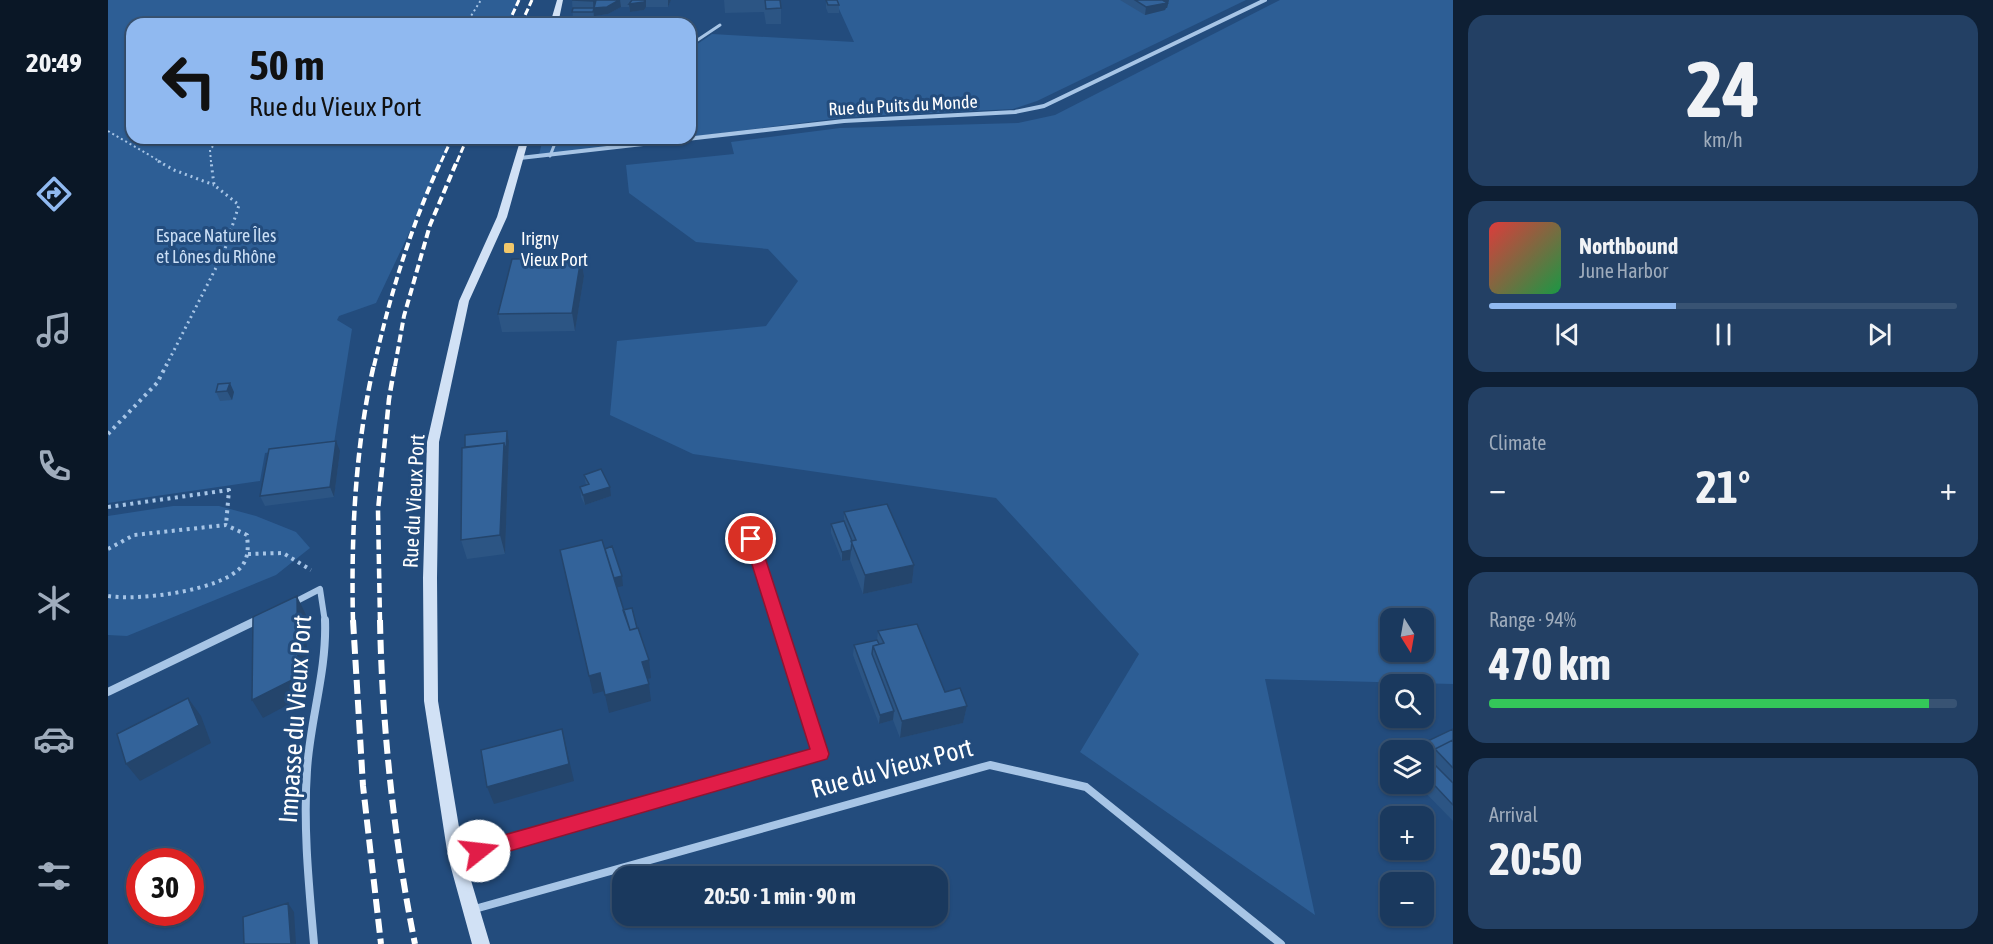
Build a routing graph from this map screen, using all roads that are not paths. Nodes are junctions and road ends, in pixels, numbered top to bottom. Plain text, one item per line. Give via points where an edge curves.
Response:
1 (560, 0) edge
2 (1265, 0) edge
3 (556, 18) edge
4 (720, 25) dead end
5 (696, 41) edge
6 (696, 139) edge
7 (524, 144) edge
8 (555, 144) edge
9 (651, 144) edge
10 (550, 156) junction
11 (520, 158) junction
12 (751, 539) dead end
13 (283, 608) edge
14 (273, 613) edge
15 (108, 692) edge
16 (456, 857) junction
17 (471, 910) junction
18 (314, 944) edge
19 (481, 944) edge
20 (1281, 944) edge

1 - 3 main road
2 - 6 street, Rue du Puits du Monde via 1044,106 844,121
4 - 5 lane
7 - 11 main road, Rue du Vieux Port
8 - 10 lane
9 - 10 street, Rue du Puits du Monde
10 - 11 street, Rue du Puits du Monde
11 - 16 main road, Rue du Vieux Port via 502,217 464,301 433,442 431,701
12 - 16 street, Rue du Vieux Port via 820,754
13 - 18 street, Impasse du Vieux Port via 320,589 325,608 322,674 307,769 308,878
14 - 15 street, Impasse du Vieux Port
16 - 17 main road, Rue du Vieux Port
17 - 19 main road, Rue du Vieux Port
17 - 20 street, Rue du Vieux Port via 990,765 1086,787

